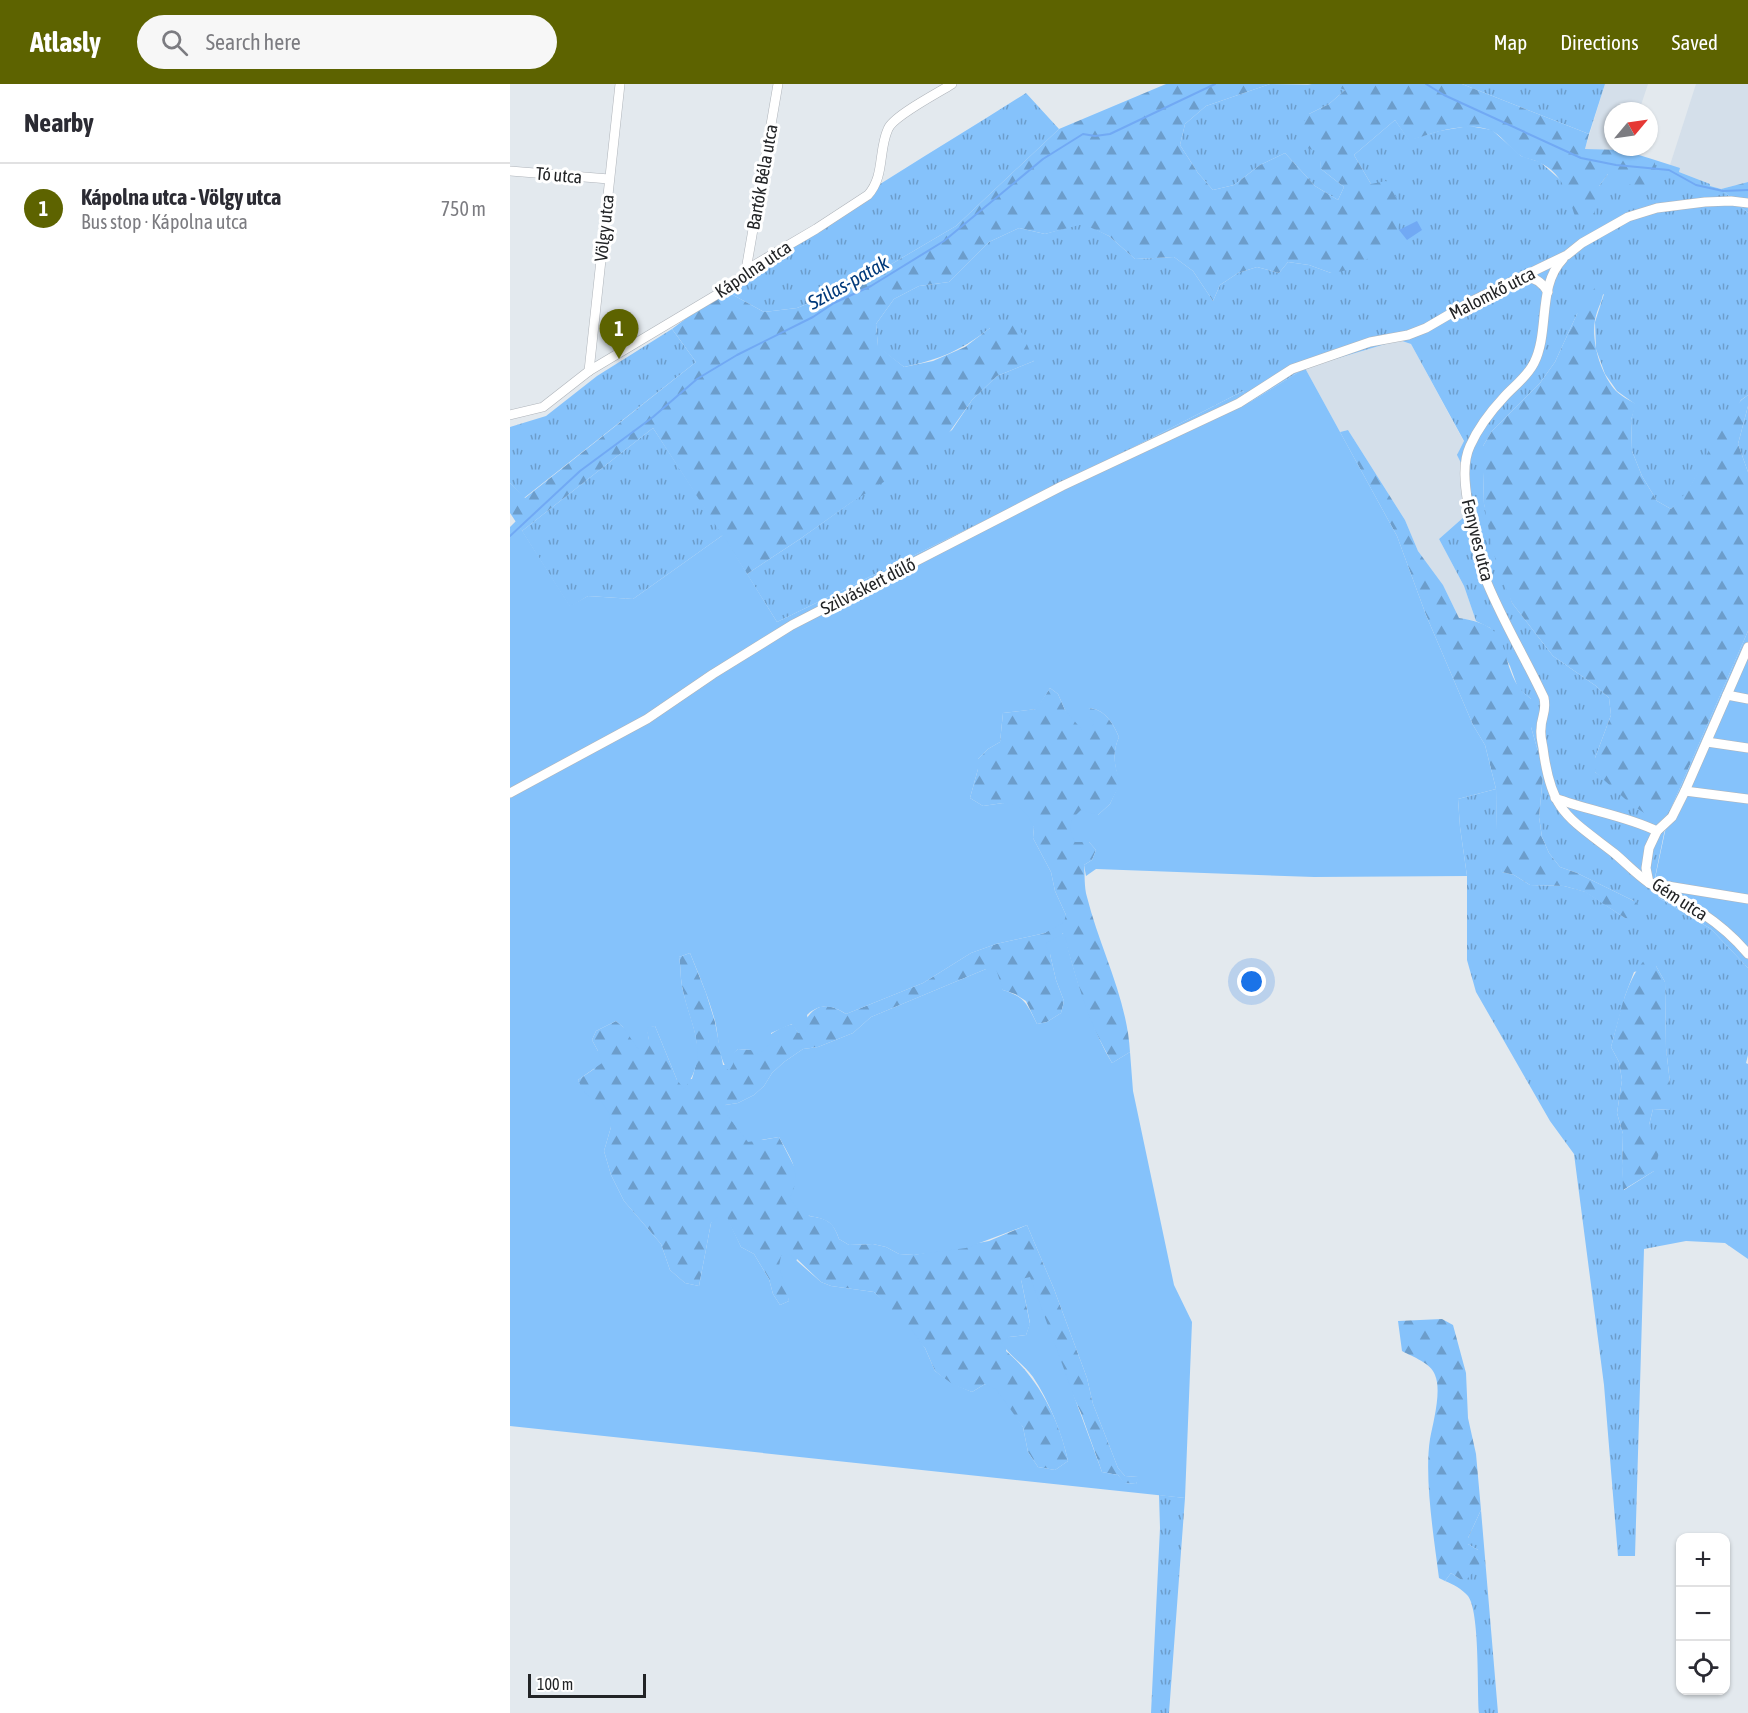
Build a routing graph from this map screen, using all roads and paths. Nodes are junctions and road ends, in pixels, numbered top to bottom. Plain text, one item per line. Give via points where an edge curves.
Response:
1 (620, 84) edge
2 (778, 84) edge
3 (952, 84) edge
4 (510, 171) edge
5 (609, 179) junction
6 (1748, 204) edge
7 (1567, 255) junction
8 (747, 270) junction
9 (1523, 278) junction
10 (1548, 292) junction
11 (589, 371) junction
12 (1239, 403) joint
13 (510, 415) edge
14 (1748, 647) edge
15 (1727, 695) junction
16 (1748, 699) edge
17 (1707, 742) junction
18 (1748, 748) edge
19 (1685, 791) junction
20 (510, 793) edge
21 (1555, 798) junction
22 (1748, 799) edge
23 (1657, 831) junction
24 (1649, 883) junction
25 (1748, 899) edge
26 (1748, 954) edge

1 - 5 street, Völgy utca
2 - 8 street, Bartók Béla utca
3 - 8 street, Kápolna utca via 889,126 878,176 868,195
4 - 5 street, Tó utca
5 - 11 street, Völgy utca
6 - 7 street, Malomkő utca via 1731,201 1657,208 1628,217
7 - 9 street, Malomkő utca
7 - 10 street, Fenyves utca via 1554,273
8 - 11 street, Kápolna utca via 738,282
9 - 10 street via 1535,279
9 - 12 street, Malomkő utca via 1416,332 1370,342 1292,369
10 - 21 street, Fenyves utca via 1542,338 1534,362 1476,434 1468,450 1466,487 1484,573 1544,698 1542,747
11 - 13 street, Kápolna utca via 543,407
12 - 20 street, Szilváskert dűlő via 1062,486 792,625 647,719
14 - 15 street
15 - 16 street
15 - 17 street
17 - 18 street
17 - 19 street
19 - 22 street
19 - 23 street via 1672,817
21 - 23 street
21 - 24 street, Fenyves utca via 1570,819
23 - 24 street, Gém utca via 1649,848
24 - 25 street
24 - 26 street, Gém utca via 1698,909

